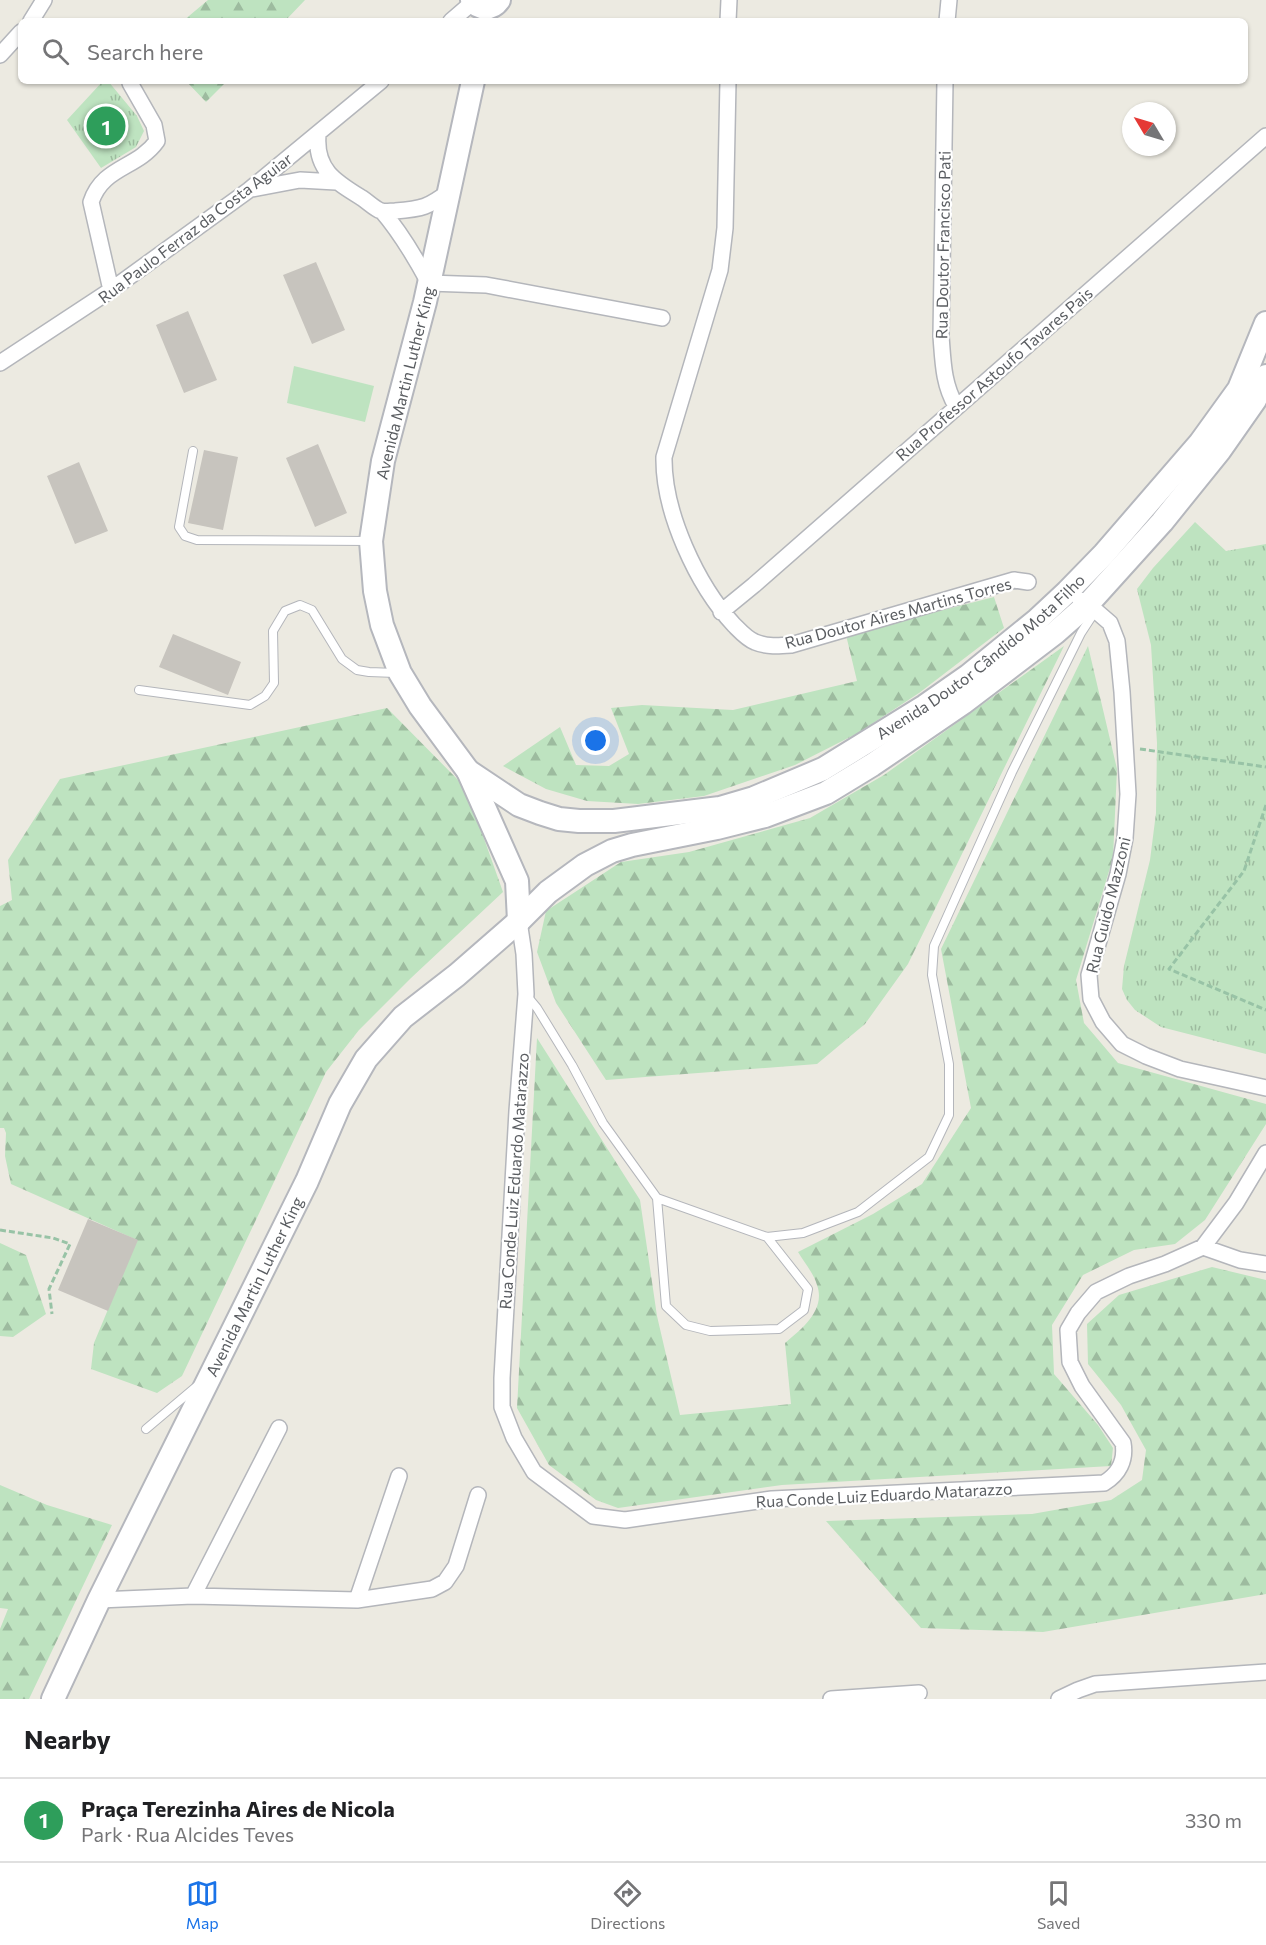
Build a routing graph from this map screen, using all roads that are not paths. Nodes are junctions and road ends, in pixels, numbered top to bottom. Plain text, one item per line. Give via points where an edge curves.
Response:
1 (44, 0) edge
2 (729, 0) edge
3 (949, 0) edge
4 (482, 8) edge
5 (33, 18) edge
6 (458, 18) edge
7 (729, 18) edge
8 (947, 18) edge
9 (18, 35) edge
10 (0, 55) edge
11 (131, 84) edge
12 (378, 84) edge
13 (472, 84) edge
14 (728, 84) edge
15 (945, 84) edge
16 (318, 135) junction
17 (1266, 136) edge
18 (336, 182) junction
19 (249, 190) junction
20 (450, 191) junction
21 (382, 211) junction
22 (429, 283) junction
23 (111, 290) junction
24 (662, 318) dead end
25 (1266, 323) edge
26 (0, 363) edge
27 (1266, 376) edge
28 (1247, 394) junction
29 (956, 406) junction
30 (193, 451) dead end
31 (371, 541) junction
32 (1028, 582) dead end
33 (1067, 592) junction
34 (1092, 607) junction
35 (721, 612) junction
36 (400, 673) junction
37 (139, 690) dead end
38 (468, 771) junction
39 (519, 806) junction
40 (579, 821) junction
41 (493, 827) junction
42 (585, 865) junction
43 (517, 881) junction
44 (548, 892) junction
45 (519, 921) junction
46 (526, 994) junction
47 (1266, 1088) edge
48 (1266, 1153) edge
49 (657, 1198) junction
50 (767, 1237) junction
51 (1203, 1247) junction
52 (1266, 1264) edge
53 (212, 1374) junction
54 (279, 1428) dead end
55 (146, 1429) dead end
56 (399, 1476) dead end
57 (478, 1495) dead end
58 (193, 1596) junction
59 (99, 1600) junction
60 (357, 1600) junction
61 (1266, 1672) edge
62 (919, 1693) dead end
63 (875, 1697) edge
64 (52, 1699) edge
65 (831, 1699) edge
66 (837, 1699) edge
67 (1059, 1699) edge

1 - 5 street
2 - 7 street
3 - 8 street
4 - 6 street
9 - 10 street
11 - 23 street via 154,125 156,141 150,150 109,175 96,189 91,202
12 - 16 street, Rua Paulo Ferraz da Costa Aguiar
13 - 20 main road, Avenida Martin Luther King
14 - 35 street, Rua Doutor Aires Martins Torres via 725,228 720,270 664,457 669,501 687,552
15 - 29 street, Rua Doutor Francisco Pati via 941,336 944,377
16 - 18 street via 320,158
16 - 19 street, Rua Paulo Ferraz da Costa Aguiar
17 - 29 street, Rua Professor Astoufo Tavares Pais
18 - 19 street via 300,180
18 - 21 street
19 - 23 street, Rua Paulo Ferraz da Costa Aguiar
20 - 21 street via 421,209
20 - 22 main road, Avenida Martin Luther King
21 - 22 street via 412,250
22 - 24 street via 486,285
22 - 31 main road, Avenida Martin Luther King via 383,461
23 - 26 street, Rua Paulo Ferraz da Costa Aguiar
25 - 28 main road, Avenida Doutor Cândido Mota Filho
27 - 28 main road, Avenida Doutor Cândido Mota Filho
28 - 33 main road, Avenida Doutor Cândido Mota Filho
28 - 34 main road, Avenida Doutor Cândido Mota Filho via 1220,450
29 - 35 street, Rua Professor Astoufo Tavares Pais
30 - 31 lane via 180,527 185,536 197,540
31 - 36 main road, Avenida Martin Luther King via 382,625
32 - 35 street, Rua Doutor Aires Martins Torres via 1014,580 791,645 771,647 753,642
33 - 34 street, Rua Guido Mazzoni
33 - 40 main road, Avenida Doutor Cândido Mota Filho via 968,676 824,769 720,808 637,819
34 - 42 main road, Avenida Doutor Cândido Mota Filho via 963,703 826,793 765,816 632,845
34 - 47 street, Rua Guido Mazzoni via 1110,623 1117,641 1128,794 1118,874 1089,975 1091,999 1103,1022 1122,1044 1180,1069
34 - 50 lane via 934,946 932,975 950,1064 949,1115 929,1157 858,1212 803,1233
36 - 37 lane via 357,670 342,659 312,610 300,605 285,611 273,630 274,683 250,705
36 - 38 main road, Avenida Martin Luther King
38 - 39 main road, Avenida Martin Luther King
38 - 41 main road, Avenida Martin Luther King
39 - 40 main road, Avenida Martin Luther King
39 - 41 main road via 502,812
40 - 42 main road via 589,829 592,838 592,850
41 - 43 main road, Avenida Martin Luther King
42 - 44 main road, Avenida Martin Luther King
43 - 44 main road
43 - 45 main road, Avenida Martin Luther King
44 - 45 main road, Avenida Martin Luther King
45 - 46 street, Rua Conde Luiz Eduardo Matarazzo
45 - 53 main road, Avenida Martin Luther King via 403,1017 366,1059 340,1104 307,1181
46 - 49 lane via 572,1065 603,1123
46 - 51 street, Rua Conde Luiz Eduardo Matarazzo via 502,1407 534,1472 592,1516 625,1520 772,1499 1104,1483 1121,1466 1123,1443 1082,1386 1070,1362 1068,1330 1096,1292
48 - 51 street, Rua Conde Luiz Eduardo Matarazzo
49 - 50 lane
49 - 50 lane via 666,1306 686,1325 710,1331 779,1329 804,1310 808,1289
51 - 52 street
53 - 55 lane
53 - 59 main road, Avenida Martin Luther King
54 - 58 street
56 - 60 street
57 - 60 street via 456,1566 445,1582 432,1589
58 - 59 street
58 - 60 street
59 - 64 main road, Avenida Martin Luther King
61 - 67 street via 1095,1684
62 - 63 street
63 - 66 street
65 - 66 street

